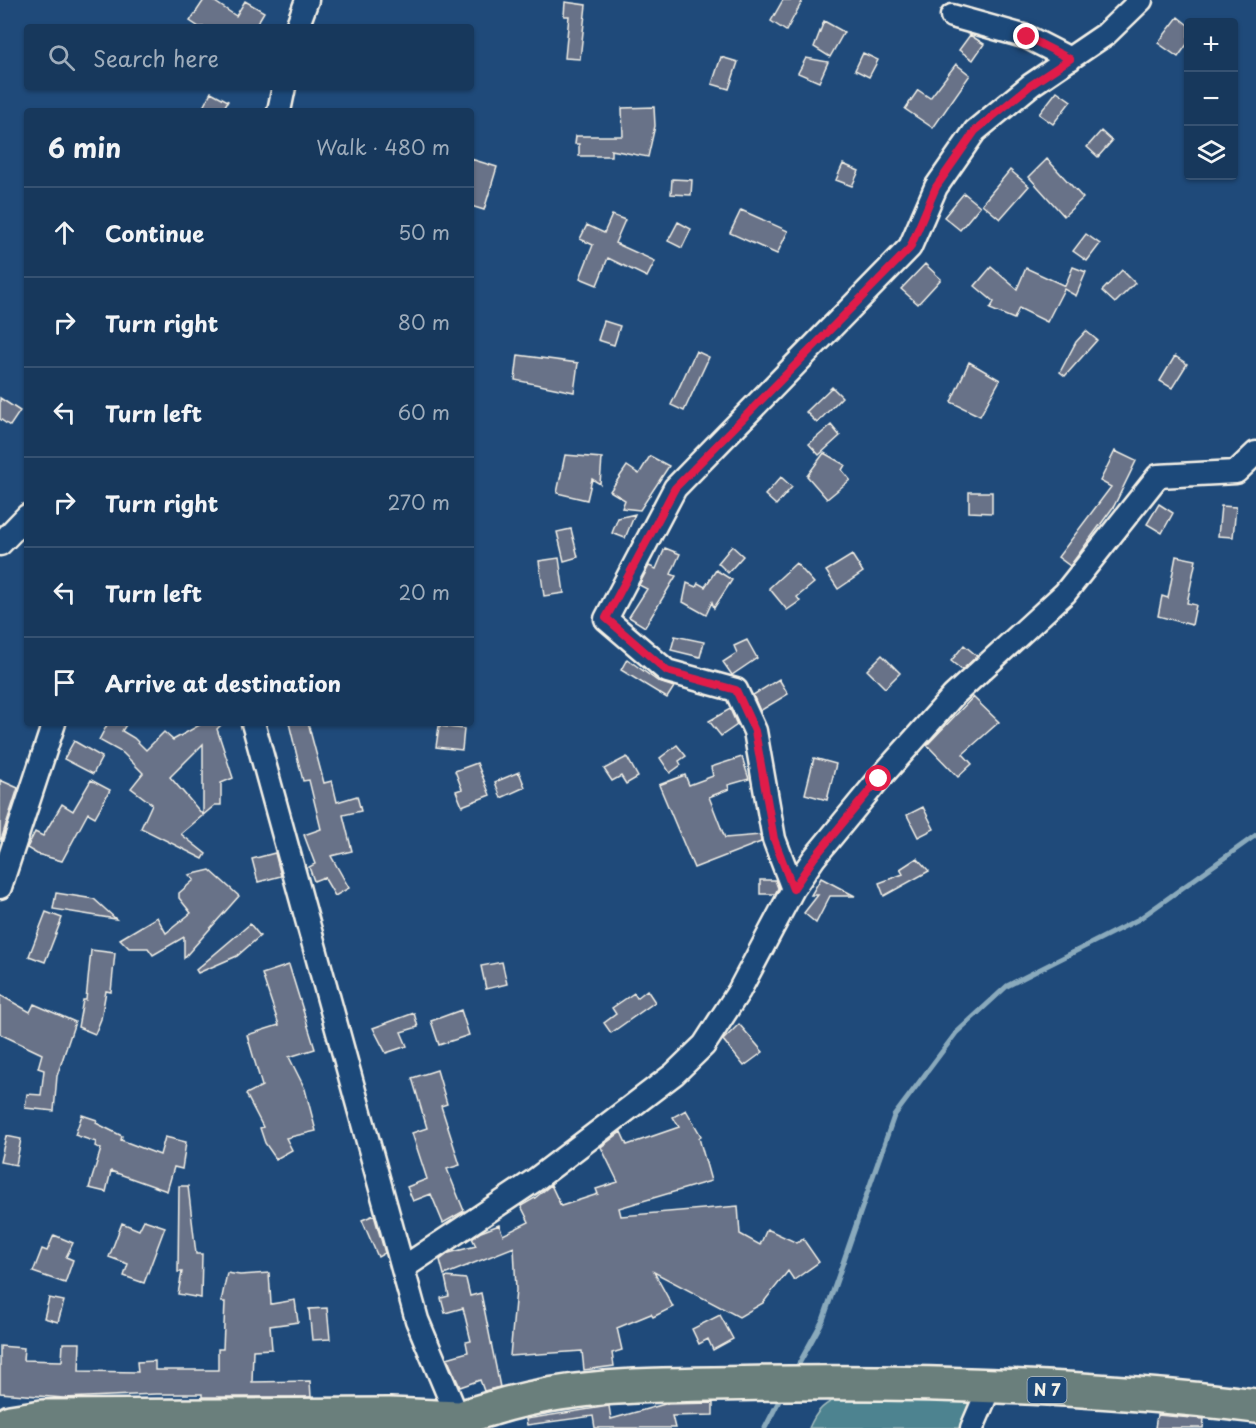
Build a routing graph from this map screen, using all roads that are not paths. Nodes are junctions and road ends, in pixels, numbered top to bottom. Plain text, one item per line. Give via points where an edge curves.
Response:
1 (307, 0) edge
2 (1141, 0) edge
3 (952, 16) dead end
4 (298, 24) edge
5 (1070, 59) junction
6 (283, 90) edge
7 (280, 108) edge
8 (1256, 453) edge
9 (24, 519) edge
10 (0, 544) edge
11 (53, 726) edge
12 (254, 726) edge
13 (0, 886) edge
14 (793, 889) junction
15 (403, 1268) junction
16 (990, 1386) junction
17 (1256, 1406) edge
18 (378, 1422) edge
19 (451, 1423) edge
20 (6, 1425) edge
21 (972, 1428) edge

1 - 4 street
2 - 5 street via 1106,34
3 - 5 street via 1027,37
5 - 14 street via 975,131 936,187 910,248 675,488 606,618 667,671 736,690 755,731 774,839
6 - 7 street
8 - 14 street via 1236,472 1158,476 1065,593 953,696 879,779
9 - 10 street
11 - 13 street
12 - 15 street
14 - 15 street via 739,991 704,1045 674,1074 535,1179
15 - 19 street
16 - 17 main road, N 7
16 - 19 main road, N 7 via 610,1386 529,1397
16 - 21 street
18 - 19 main road, N 7
18 - 20 main road, N 7 via 42,1417

